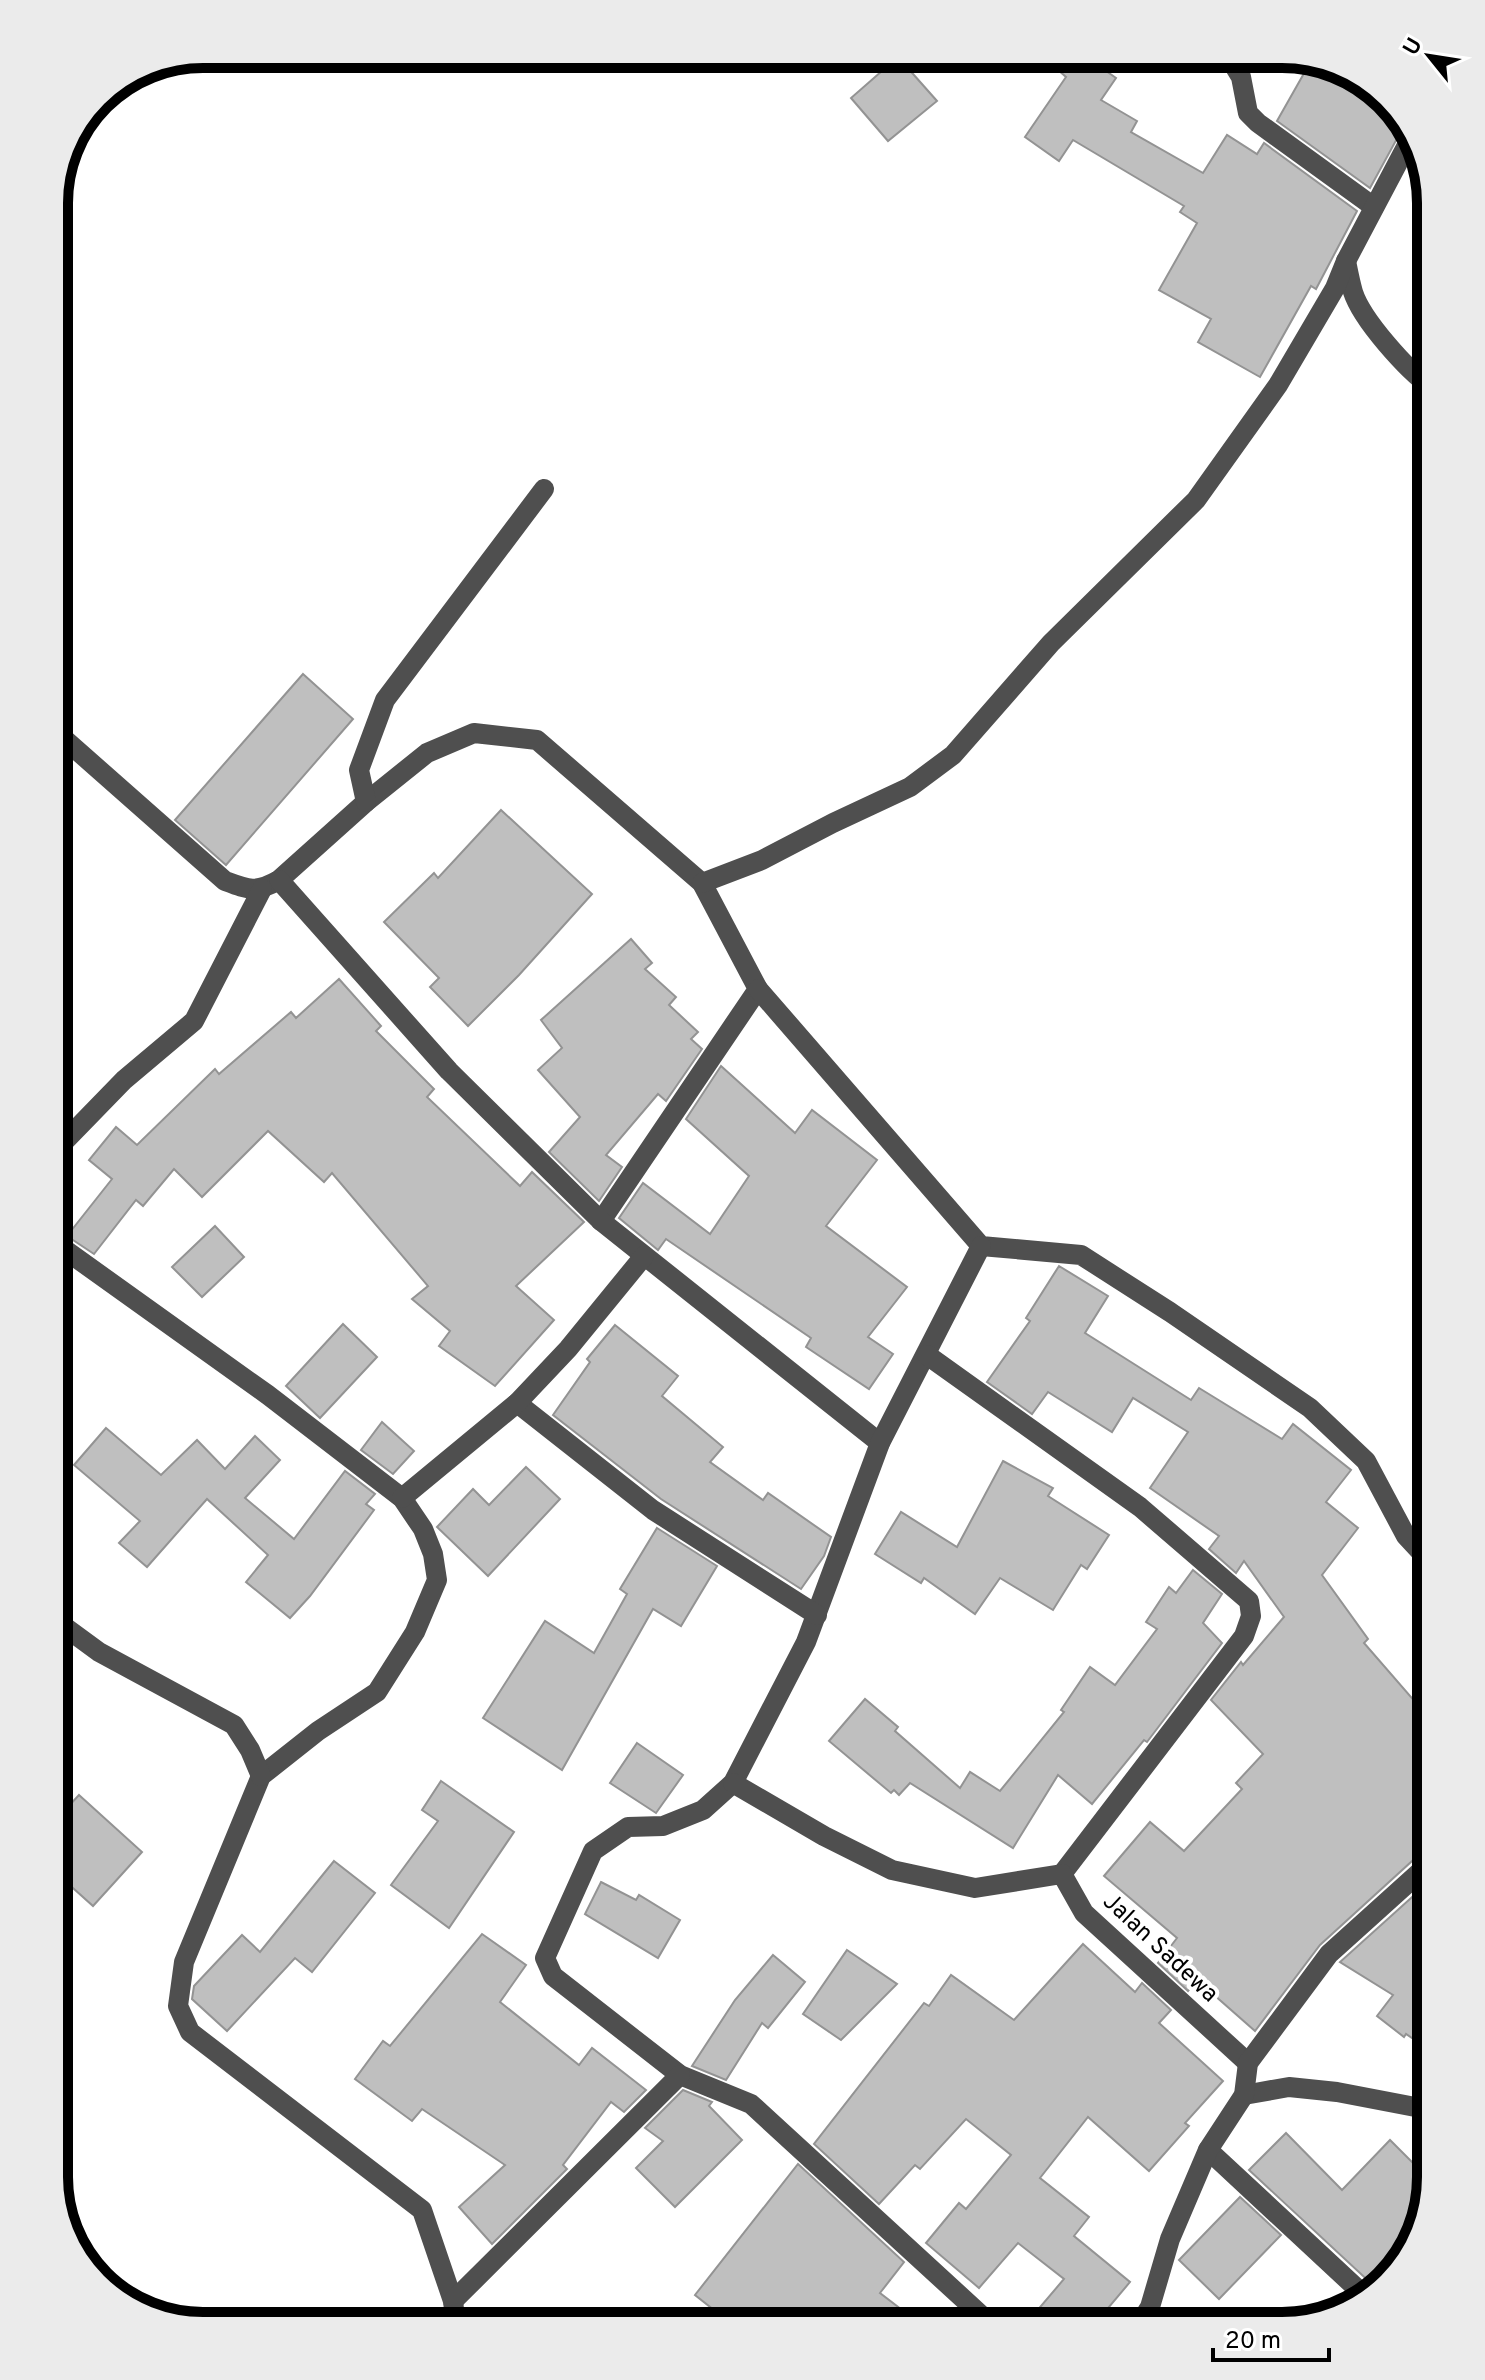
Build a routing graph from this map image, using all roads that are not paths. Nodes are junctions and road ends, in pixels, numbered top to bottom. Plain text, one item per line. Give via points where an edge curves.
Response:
1 (1236, 68) edge
2 (1405, 149) edge
3 (1374, 207) junction
4 (1346, 261) junction
5 (1417, 376) edge
6 (544, 489) dead end
7 (68, 742) edge
8 (366, 802) junction
9 (702, 883) junction
10 (270, 885) junction
11 (758, 989) junction
12 (68, 1138) edge
13 (601, 1221) junction
14 (981, 1246) junction
15 (68, 1252) edge
16 (644, 1256) junction
17 (927, 1355) junction
18 (517, 1403) junction
19 (880, 1443) junction
20 (402, 1498) junction
21 (1417, 1548) edge
22 (817, 1615) junction
23 (68, 1629) edge
24 (261, 1776) junction
25 (733, 1783) junction
26 (1062, 1874) junction
27 (1417, 1875) edge
28 (1248, 2063) junction
29 (680, 2075) junction
30 (1244, 2095) junction
31 (1417, 2107) edge
32 (1208, 2150) junction
33 (1357, 2289) edge
34 (453, 2301) junction
35 (454, 2312) edge
36 (978, 2312) edge
37 (1147, 2312) edge

1 - 3 street via 1248,113
2 - 3 street
3 - 4 street
4 - 5 street via 1353,293 1367,319
4 - 9 street via 1278,385 1196,500 1051,643 953,755 910,787 762,860
6 - 8 street via 385,700 359,770
7 - 10 street via 225,881 247,890
8 - 9 street via 427,753 474,733 537,740
8 - 10 street
9 - 11 street
10 - 12 street via 194,1021 124,1080
10 - 13 street
11 - 13 street
11 - 14 street
13 - 16 street
14 - 17 street
14 - 21 street via 1081,1255 1310,1408 1366,1461
15 - 20 street
16 - 18 street
16 - 19 street
17 - 19 street
17 - 26 street via 1140,1507 1249,1601 1251,1616 1244,1636
18 - 20 street
18 - 22 street via 653,1510
19 - 22 street
20 - 24 street via 423,1529 437,1580 415,1632 377,1692
22 - 25 street
23 - 24 street via 99,1652 234,1725
24 - 34 street via 184,1962 178,2006 190,2032 422,2210
25 - 26 street via 892,1870 975,1888
25 - 29 street via 703,1810 663,1826 628,1827 593,1851 545,1958 553,1976
26 - 28 street, Jalan Sadewa via 1084,1913
27 - 28 street via 1329,1954
28 - 30 street
29 - 34 street
29 - 36 street via 751,2104
30 - 31 street via 1289,2087
30 - 32 street
32 - 33 street
32 - 37 street via 1170,2239
34 - 35 street

